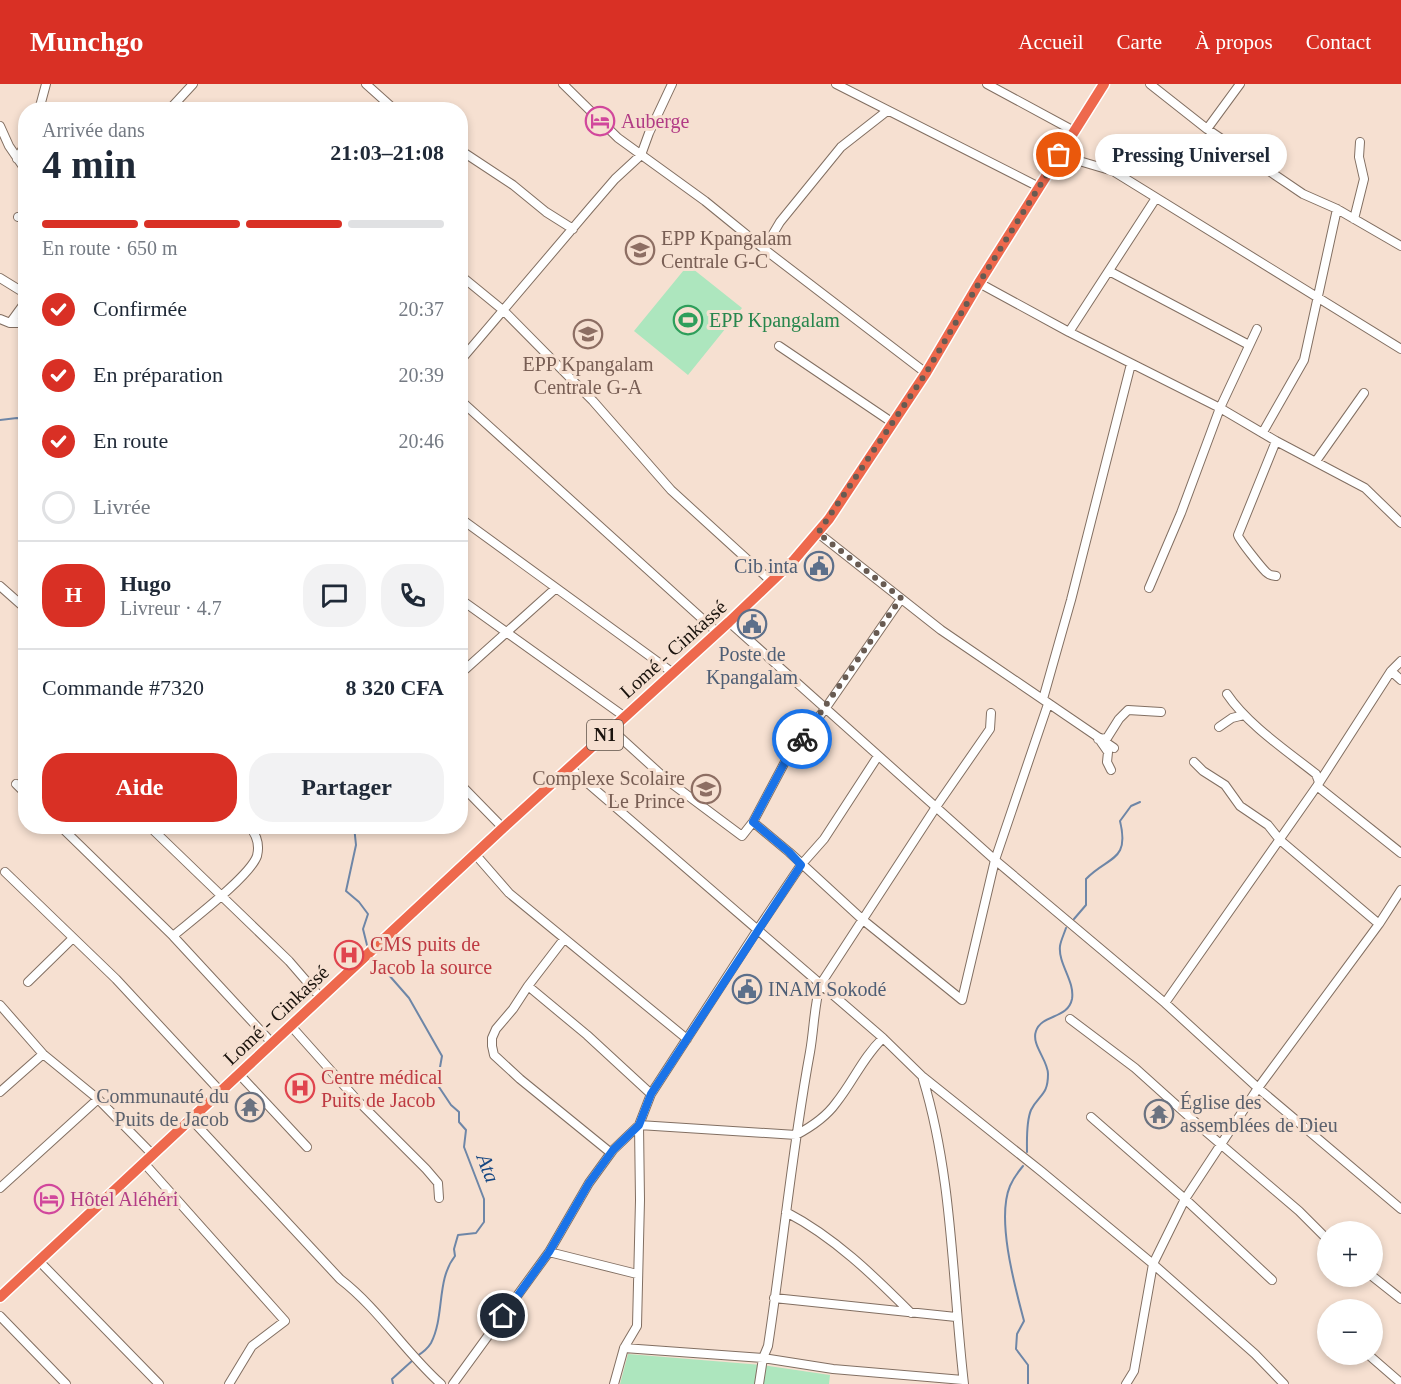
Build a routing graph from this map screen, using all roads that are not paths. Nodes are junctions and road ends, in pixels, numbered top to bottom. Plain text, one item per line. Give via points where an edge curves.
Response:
1 (46, 84) edge
2 (193, 84) edge
3 (366, 84) edge
4 (563, 84) edge
5 (672, 84) edge
6 (836, 84) edge
7 (987, 84) edge
8 (1104, 84) edge
9 (1150, 84) edge
10 (1240, 84) edge
11 (41, 102) edge
12 (176, 102) edge
13 (385, 102) edge
14 (887, 111) junction
15 (0, 126) edge
16 (1207, 129) junction
17 (1074, 131) junction
18 (1360, 142) dead end
19 (468, 155) edge
20 (641, 155) junction
21 (1059, 155) junction
22 (17, 159) edge
23 (1039, 187) junction
24 (1156, 198) junction
25 (1336, 209) junction
26 (1354, 219) junction
27 (573, 229) junction
28 (1401, 246) edge
29 (764, 249) junction
30 (1109, 271) junction
31 (0, 278) edge
32 (468, 282) edge
33 (979, 283) junction
34 (18, 289) edge
35 (1318, 300) junction
36 (504, 311) junction
37 (18, 312) edge
38 (0, 320) edge
39 (10, 323) junction
40 (18, 323) edge
41 (1257, 329) dead end
42 (1069, 332) junction
43 (1249, 345) junction
44 (779, 346) dead end
45 (1401, 350) edge
46 (468, 352) edge
47 (1131, 364) junction
48 (926, 373) junction
49 (1364, 393) dead end
50 (468, 407) edge
51 (1220, 408) junction
52 (892, 423) junction
53 (1263, 432) junction
54 (1276, 441) junction
55 (1316, 461) junction
56 (1401, 523) edge
57 (468, 524) edge
58 (818, 533) junction
59 (1276, 576) dead end
60 (772, 582) junction
61 (0, 586) edge
62 (556, 588) junction
63 (1149, 588) dead end
64 (901, 598) junction
65 (18, 602) edge
66 (468, 604) edge
67 (729, 622) junction
68 (508, 631) junction
69 (718, 633) junction
70 (1401, 661) edge
71 (468, 667) edge
72 (1391, 671) junction
73 (673, 673) junction
74 (1401, 680) edge
75 (1227, 694) dead end
76 (1045, 702) junction
77 (825, 709) junction
78 (991, 712) dead end
79 (1161, 712) dead end
80 (1244, 715) junction
81 (625, 717) junction
82 (1218, 728) dead end
83 (611, 729) junction
84 (1098, 739) junction
85 (1114, 748) dead end
86 (878, 756) junction
87 (1194, 762) dead end
88 (569, 766) junction
89 (1111, 770) dead end
90 (1318, 784) junction
91 (468, 792) edge
92 (936, 807) junction
93 (753, 822) junction
94 (503, 828) junction
95 (68, 834) edge
96 (157, 834) edge
97 (255, 834) edge
98 (1280, 840) junction
99 (1401, 853) edge
100 (475, 854) junction
101 (996, 860) junction
102 (801, 865) junction
103 (5, 872) dead end
104 (1401, 890) edge
105 (221, 896) junction
106 (863, 920) junction
107 (1379, 924) junction
108 (758, 929) junction
109 (173, 936) junction
110 (72, 939) junction
111 (564, 939) junction
112 (28, 982) dead end
113 (820, 985) junction
114 (528, 986) junction
115 (321, 998) junction
116 (1165, 1003) junction
117 (0, 1005) edge
118 (1070, 1019) dead end
119 (291, 1026) junction
120 (883, 1038) junction
121 (687, 1039) junction
122 (272, 1044) junction
123 (43, 1054) junction
124 (239, 1074) junction
125 (923, 1077) junction
126 (1258, 1088) junction
127 (0, 1092) edge
128 (220, 1092) junction
129 (651, 1094) junction
130 (98, 1099) junction
131 (1091, 1117) dead end
132 (191, 1119) junction
133 (639, 1125) junction
134 (796, 1135) junction
135 (1222, 1144) junction
136 (307, 1148) dead end
137 (611, 1153) junction
138 (153, 1155) junction
139 (144, 1163) junction
140 (0, 1188) edge
141 (439, 1198) dead end
142 (1185, 1199) junction
143 (1401, 1209) edge
144 (786, 1212) junction
145 (1317, 1229) edge
146 (549, 1252) junction
147 (39, 1261) junction
148 (1153, 1264) junction
149 (637, 1274) junction
150 (1272, 1280) dead end
151 (1383, 1285) edge
152 (0, 1297) edge
153 (774, 1298) junction
154 (1401, 1299) edge
155 (911, 1313) junction
156 (0, 1316) edge
157 (956, 1317) junction
158 (624, 1348) junction
159 (763, 1358) junction
160 (1380, 1365) edge
161 (964, 1382) edge
162 (1401, 1383) edge
163 (66, 1384) edge
164 (159, 1384) edge
165 (229, 1384) edge
166 (441, 1384) edge
167 (453, 1384) edge
168 (614, 1384) edge
169 (759, 1384) edge
170 (1126, 1384) edge
171 (1284, 1384) edge

1 - 11 street
2 - 12 street
3 - 13 street
4 - 20 street
5 - 20 street
6 - 14 street
7 - 17 street
8 - 17 highway, Lomé - Cinkassé / N1
9 - 16 street
10 - 16 street
14 - 23 street
14 - 29 street via 841,147 780,222
15 - 22 street
16 - 25 street via 1303,194
17 - 21 highway, Lomé - Cinkassé / N1
18 - 26 street via 1364,179
19 - 27 street
20 - 27 street
20 - 29 street
21 - 23 highway, Lomé - Cinkassé / N1
21 - 24 street via 1113,171
23 - 33 highway, Lomé - Cinkassé / N1
24 - 30 street
24 - 35 street
25 - 26 street
25 - 35 street
26 - 28 street
27 - 36 street
29 - 48 street
30 - 42 street
30 - 43 street
31 - 34 street
32 - 36 street
33 - 42 street
33 - 48 highway, Lomé - Cinkassé / N1
35 - 45 street
35 - 53 street via 1304,360
36 - 46 street
36 - 60 street via 593,401 671,490
37 - 39 street
38 - 39 street
39 - 40 street
41 - 43 street
42 - 47 street
43 - 51 street
44 - 52 street
47 - 51 street
47 - 76 street
48 - 52 highway, Lomé - Cinkassé / N1
49 - 55 street
50 - 69 street
51 - 53 street
51 - 63 street
52 - 58 highway, Lomé - Cinkassé / N1
53 - 54 street
54 - 55 street
54 - 59 street via 1238,535 1264,570
55 - 56 street via 1365,488
57 - 62 street
58 - 60 highway, Lomé - Cinkassé / N1
58 - 64 street
60 - 67 highway, Lomé - Cinkassé / N1
61 - 65 street
62 - 68 street
62 - 73 street
64 - 76 street
64 - 77 street
66 - 68 street
67 - 69 highway, Lomé - Cinkassé / N1
67 - 77 street
68 - 71 street
68 - 81 street
69 - 73 highway, Lomé - Cinkassé / N1
70 - 72 street
72 - 74 street
72 - 90 street
73 - 81 highway, Lomé - Cinkassé / N1
75 - 80 street
76 - 84 street
76 - 101 street
77 - 86 street
77 - 93 street via 786,760
78 - 92 street via 990,729
79 - 84 street via 1128,710 1107,738
80 - 82 street
80 - 90 street via 1316,774
81 - 83 highway, Lomé - Cinkassé / N1
83 - 88 highway, Lomé - Cinkassé / N1
83 - 93 street via 667,780 742,837
84 - 85 street
84 - 89 street via 1108,752
86 - 92 street
86 - 102 street via 824,839
87 - 98 street via 1225,785 1240,806 1268,825
88 - 94 highway, Lomé - Cinkassé / N1
88 - 108 street
90 - 98 street
90 - 99 street
91 - 94 street
92 - 101 street
92 - 106 street
93 - 102 street
94 - 100 highway, Lomé - Cinkassé / N1
95 - 109 street
96 - 105 street
97 - 105 street via 256,858
98 - 107 street
98 - 116 street
100 - 111 street via 509,893
100 - 115 highway, Lomé - Cinkassé / N1
101 - 106 street via 962,1000
101 - 116 street
102 - 106 street
102 - 108 street
103 - 110 street
104 - 107 street
105 - 109 street
105 - 115 street via 289,961
106 - 113 street
107 - 126 street
108 - 113 street
108 - 121 street
109 - 122 street
110 - 112 street
110 - 128 street via 116,979
111 - 114 street
111 - 121 street
113 - 120 street
113 - 134 street
114 - 129 street
114 - 137 street via 496,1029 492,1038 494,1055
115 - 119 highway, Lomé - Cinkassé / N1
116 - 126 street
117 - 123 street
118 - 135 street via 1135,1068
119 - 122 highway, Lomé - Cinkassé / N1
119 - 141 street via 426,1169 438,1183
120 - 125 street
120 - 134 street via 836,1104 814,1125
121 - 129 street
122 - 124 highway, Lomé - Cinkassé / N1
123 - 127 street
123 - 130 street
124 - 128 highway, Lomé - Cinkassé / N1
124 - 136 street
125 - 148 street
125 - 157 street via 934,1113 949,1208
126 - 135 street
126 - 143 street
128 - 132 highway, Lomé - Cinkassé / N1
129 - 133 street
130 - 138 street
130 - 140 street
131 - 142 street
132 - 138 highway, Lomé - Cinkassé / N1
132 - 166 street
133 - 134 street
133 - 137 street
133 - 149 street
134 - 144 street
135 - 142 street
135 - 145 street
137 - 146 street
138 - 139 highway, Lomé - Cinkassé / N1
139 - 147 highway, Lomé - Cinkassé / N1
139 - 165 street via 285,1321 252,1346
142 - 148 street
142 - 150 street
144 - 153 street
144 - 155 street via 842,1248
146 - 149 street
146 - 167 street
147 - 152 highway, Lomé - Cinkassé / N1
147 - 164 street
148 - 170 street via 1134,1371
148 - 171 street
149 - 158 street via 637,1326
151 - 154 street
153 - 155 street
153 - 159 street
155 - 157 street
156 - 163 street
157 - 161 street
158 - 159 street
158 - 168 street
159 - 161 street
159 - 169 street
160 - 162 street

